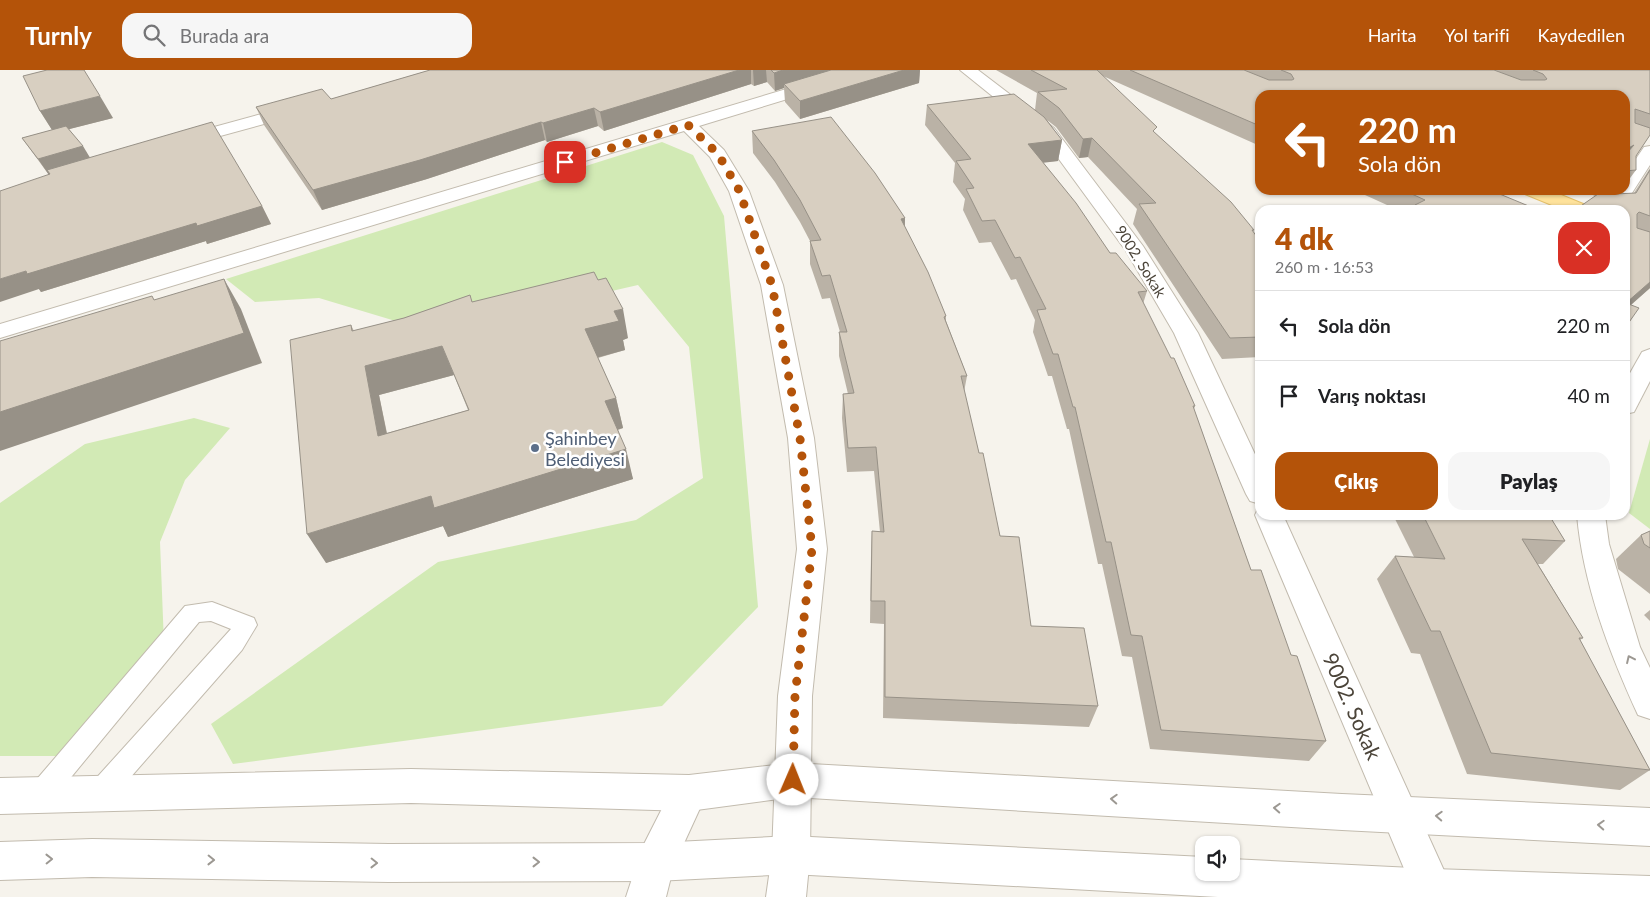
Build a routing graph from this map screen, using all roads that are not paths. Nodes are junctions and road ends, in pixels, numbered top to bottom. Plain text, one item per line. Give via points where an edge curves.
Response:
1 (867, 70) edge
2 (968, 70) edge
3 (311, 105) edge
4 (688, 125) junction
5 (1647, 144) edge
6 (168, 145) edge
7 (1630, 177) edge
8 (1522, 195) edge
9 (1544, 195) edge
10 (1546, 205) edge
11 (1569, 205) edge
12 (0, 331) edge
13 (1650, 357) edge
14 (1630, 396) edge
15 (1255, 483) edge
16 (1271, 520) edge
17 (1592, 520) edge
18 (1650, 704) edge
19 (793, 780) junction
20 (689, 792) junction
21 (99, 794) junction
22 (40, 795) junction
23 (0, 796) edge
24 (1401, 815) junction
25 (1650, 827) edge
26 (791, 855) junction
27 (0, 861) edge
28 (651, 879) edge
29 (1435, 893) edge
30 (1650, 896) edge
31 (786, 897) edge

1 - 4 street
2 - 15 street, 9002. Sokak via 1048,132 1131,242 1186,333
3 - 6 street
4 - 12 street
4 - 19 street via 718,154 739,190 772,285 800,438 812,549 795,696
5 - 7 street
8 - 10 main road
9 - 11 main road
13 - 14 street
16 - 24 street, 9002. Sokak
18 -> 17 street via 1624,647 1594,544
19 - 20 street
24 -> 19 street
19 - 26 street
20 - 21 street via 411,786
20 - 28 street
21 - 22 street
21 - 22 lane via 234,643 246,625 212,611 193,613
22 - 23 street
25 -> 24 street
24 - 29 street, 9002. Sokak
26 - 28 street
26 - 29 street
26 - 31 street
27 -> 28 street via 92,858 389,863
29 - 30 street

